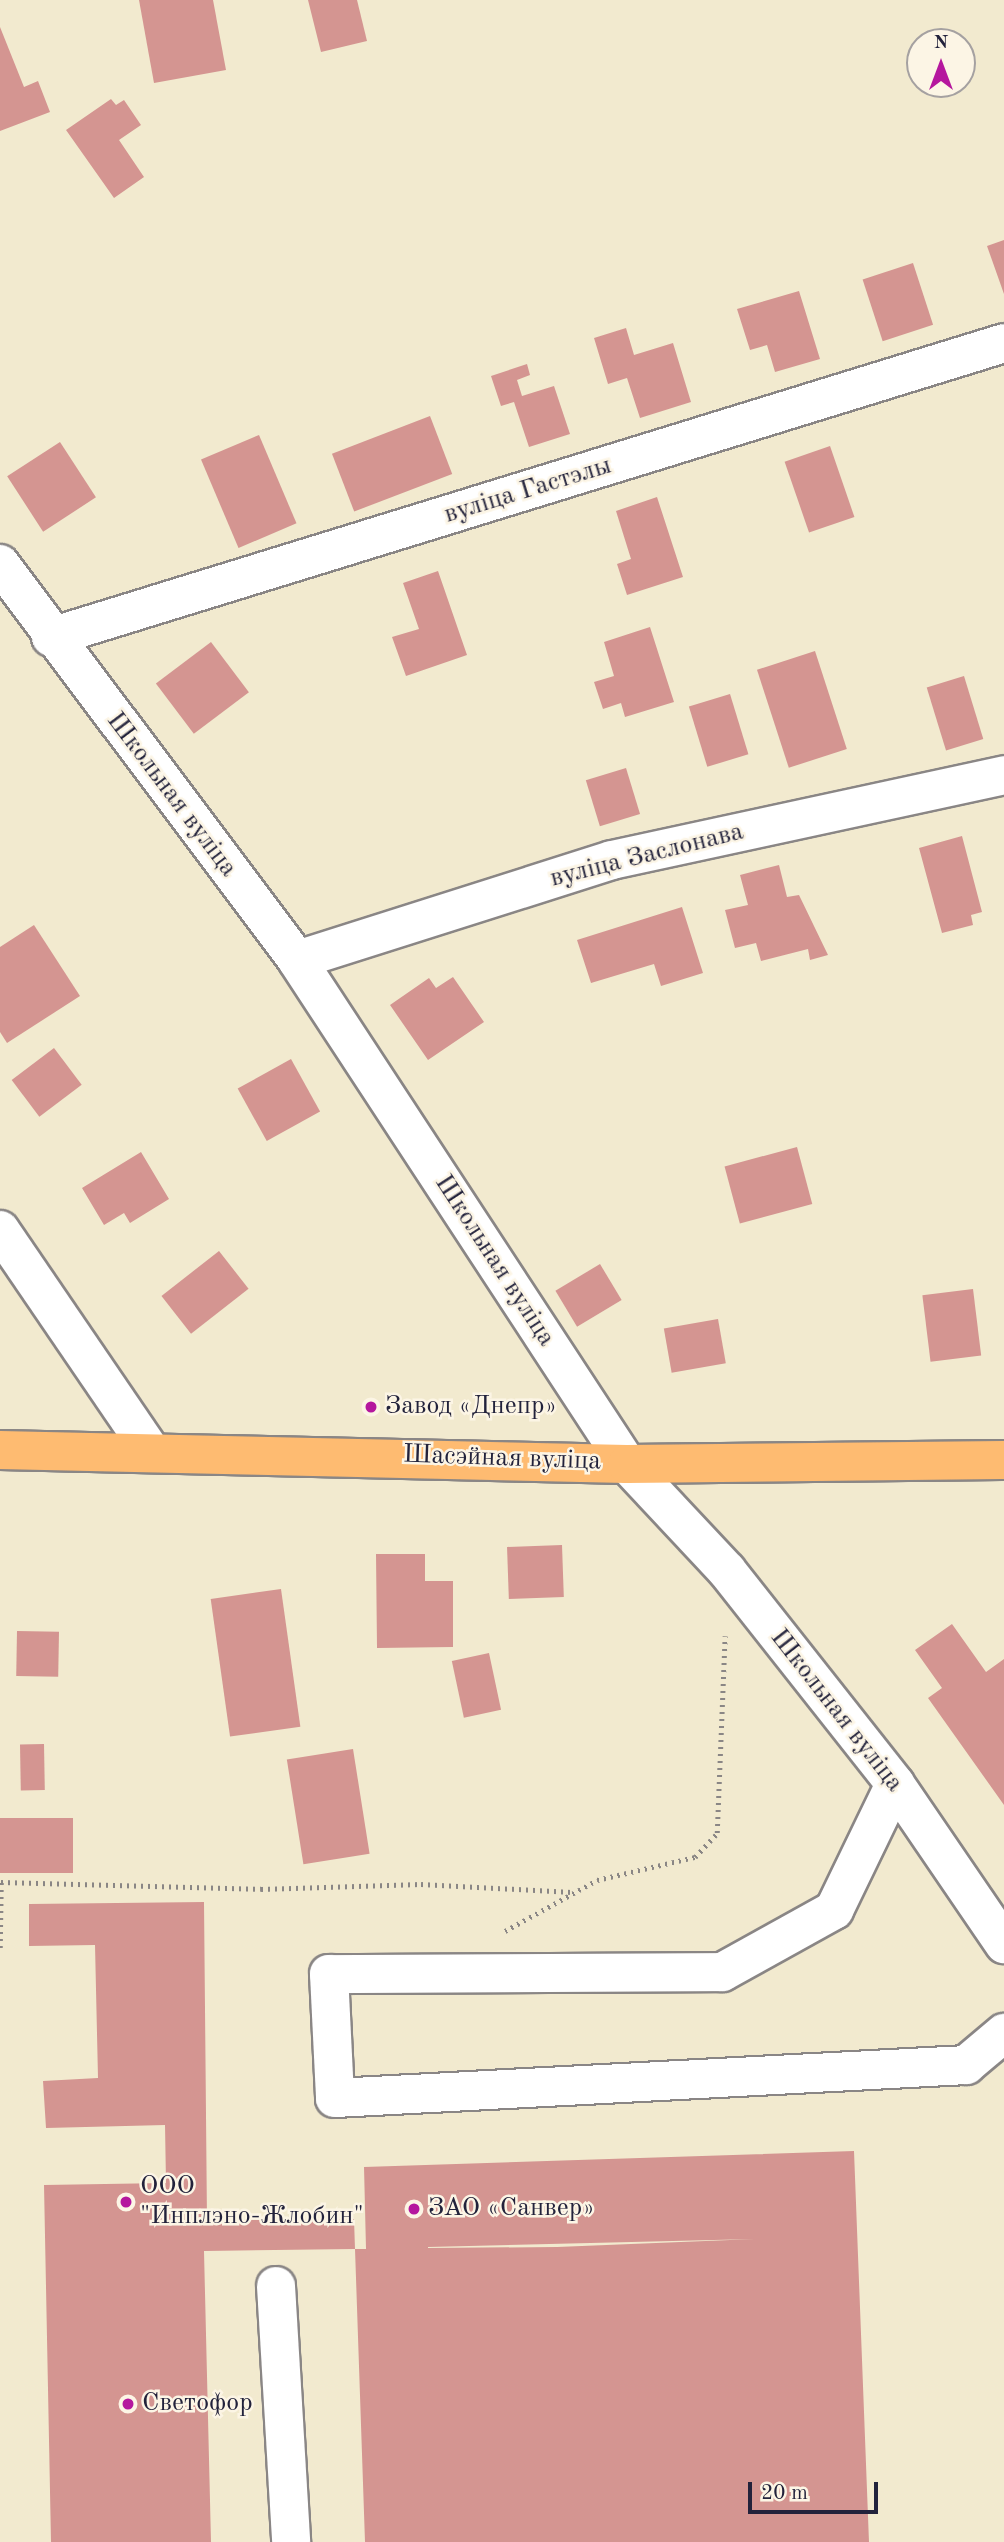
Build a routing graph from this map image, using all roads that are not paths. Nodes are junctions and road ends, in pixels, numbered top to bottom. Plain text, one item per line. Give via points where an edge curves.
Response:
1 (1004, 343) edge
2 (0, 564) edge
3 (51, 637) junction
4 (1004, 775) edge
5 (297, 960) junction
6 (0, 1230) edge
7 (0, 1450) edge
8 (151, 1451) junction
9 (1004, 1460) edge
10 (627, 1464) junction
11 (895, 1784) junction
12 (1004, 1944) edge
13 (1004, 2033) edge
14 (276, 2286) dead end
15 (290, 2542) edge

1 - 3 street, вуліца Гастэлы
2 - 3 street, Школьная вуліца
3 - 5 street, Школьная вуліца
4 - 5 street, вуліца Заслонава via 612,860
5 - 10 street, Школьная вуліца
6 - 8 street
7 - 8 main road, Шасэйная вуліца
8 - 10 main road, Шасэйная вуліца
9 - 10 main road, Шасэйная вуліца
10 - 11 street, Школьная вуліца via 727,1572
11 - 12 street, Школьная вуліца
11 - 13 street via 834,1910 722,1972 329,1975 335,2098 966,2065
14 - 15 street

